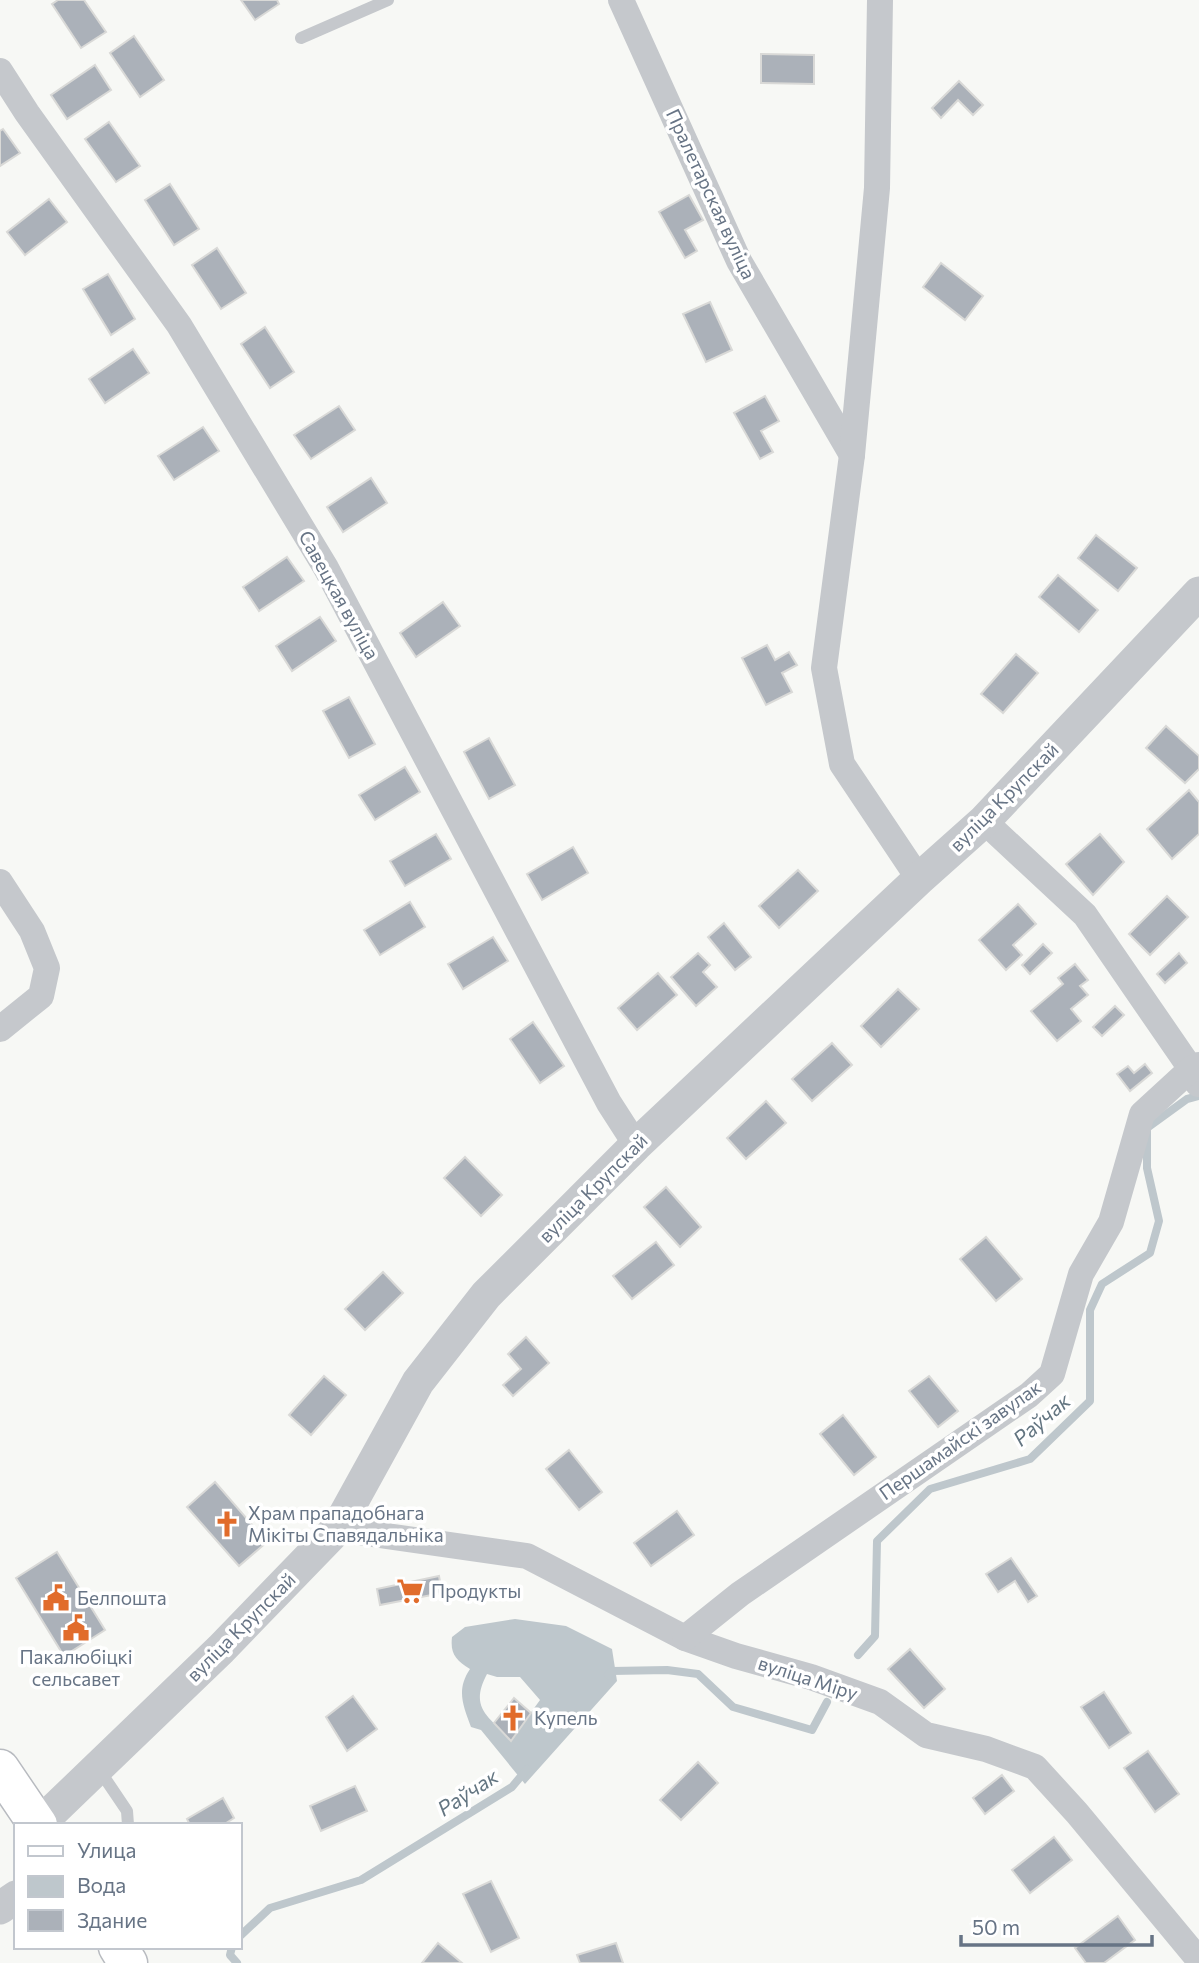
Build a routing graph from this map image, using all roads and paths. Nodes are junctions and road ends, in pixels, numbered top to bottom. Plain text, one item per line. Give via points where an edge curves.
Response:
1 (388, 0) edge
2 (621, 0) edge
3 (880, 0) edge
4 (302, 37) dead end
5 (0, 71) edge
6 (852, 455) junction
7 (1199, 593) edge
8 (984, 821) junction
9 (919, 879) junction
10 (0, 882) edge
11 (0, 1029) edge
12 (1197, 1076) edge
13 (636, 1145) junction
14 (337, 1529) junction
15 (685, 1638) junction
16 (98, 1767) junction
17 (0, 1769) edge
18 (37, 1823) edge
19 (40, 1823) edge
20 (128, 1823) edge
21 (1199, 1960) edge

1 - 4 lane
2 - 6 street, Пралетарская вуліца via 739,261
3 - 6 street via 877,188
5 - 13 street, Савецкая вуліца via 179,325 326,568 609,1103
6 - 9 street via 824,668 842,764
7 - 8 street, вуліца Крупскай
8 - 9 street, вуліца Крупскай
8 - 12 street via 1085,915
9 - 13 street, вуліца Крупскай
10 - 11 street via 32,931 47,968 41,996
12 - 15 street, Першамайскі завулак via 1142,1114 1111,1222 1081,1274 1052,1374 1029,1395 751,1586
13 - 14 street, вуліца Крупскай via 486,1295 418,1382
14 - 15 street, вуліца Міру via 527,1556
14 - 16 street, вуліца Крупскай
15 - 21 street, вуліца Міру via 880,1702 926,1735 1035,1767
16 - 19 street, вуліца Крупскай
16 - 20 lane via 127,1811
17 - 18 main road

